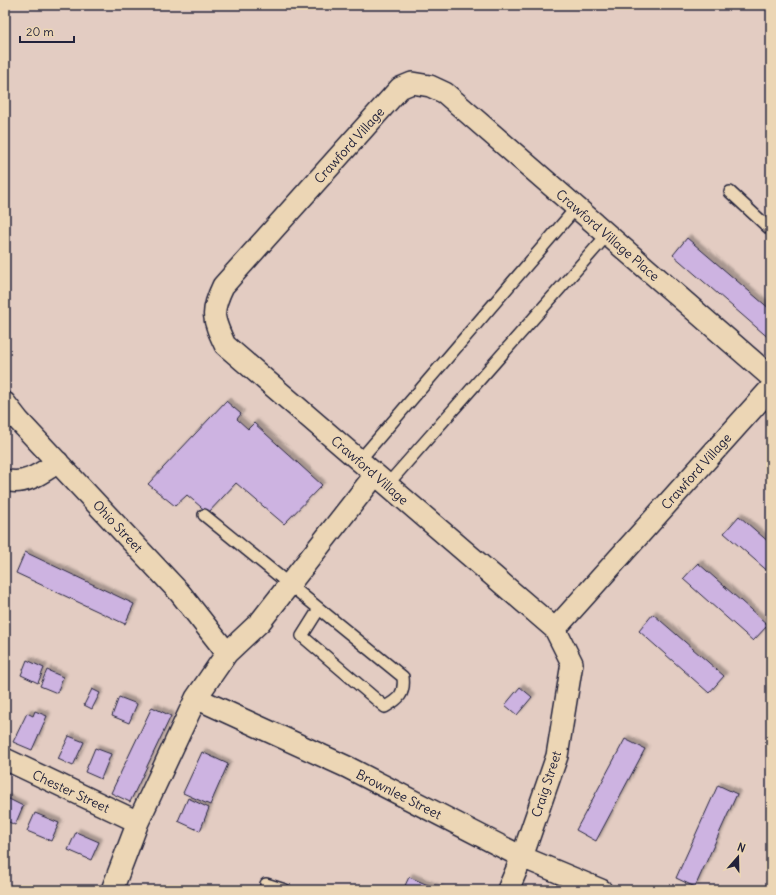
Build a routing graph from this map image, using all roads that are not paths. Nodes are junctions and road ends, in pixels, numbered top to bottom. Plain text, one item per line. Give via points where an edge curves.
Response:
1 (445, 93) joint
2 (730, 192) dead end
3 (576, 208) junction
4 (771, 230) edge
5 (607, 235) junction
6 (771, 377) edge
7 (771, 388) edge
8 (5, 403) edge
9 (359, 461) junction
10 (58, 462) junction
11 (5, 480) edge
12 (381, 480) junction
13 (204, 515) dead end
14 (290, 584) junction
15 (320, 609) junction
16 (555, 630) junction
17 (227, 653) junction
18 (196, 698) junction
19 (5, 759) edge
20 (138, 822) junction
21 (522, 857) junction
22 (266, 884) dead end
23 (112, 890) edge
24 (285, 890) edge
25 (508, 890) edge
26 (601, 890) edge

1 - 3 street, Crawford Village Place
1 - 9 street, Crawford Village via 430,86 412,83 400,88 223,286 215,301 214,321 225,345
2 - 4 lane
3 - 5 street, Crawford Village Place
3 - 9 lane
5 - 6 street, Crawford Village Place
5 - 12 lane
7 - 16 street, Crawford Village
8 - 10 street, Ohio Street
9 - 12 street, Crawford Village
10 - 11 street via 31,479 18,482
10 - 17 street, Ohio Street via 180,593
12 - 14 street
12 - 16 street, Crawford Village
13 - 14 lane
14 - 15 lane
14 - 17 street via 260,622
15 - 15 lane via 404,677 404,688 397,701 385,707 302,636
16 - 21 street, Craig Street via 572,663 557,756
17 - 18 street
18 - 20 street
18 - 21 street, Brownlee Street via 347,768
19 - 20 street, Chester Street
20 - 23 street
21 - 25 street, Craig Street
21 - 26 street, Brownlee Street
22 - 24 lane

